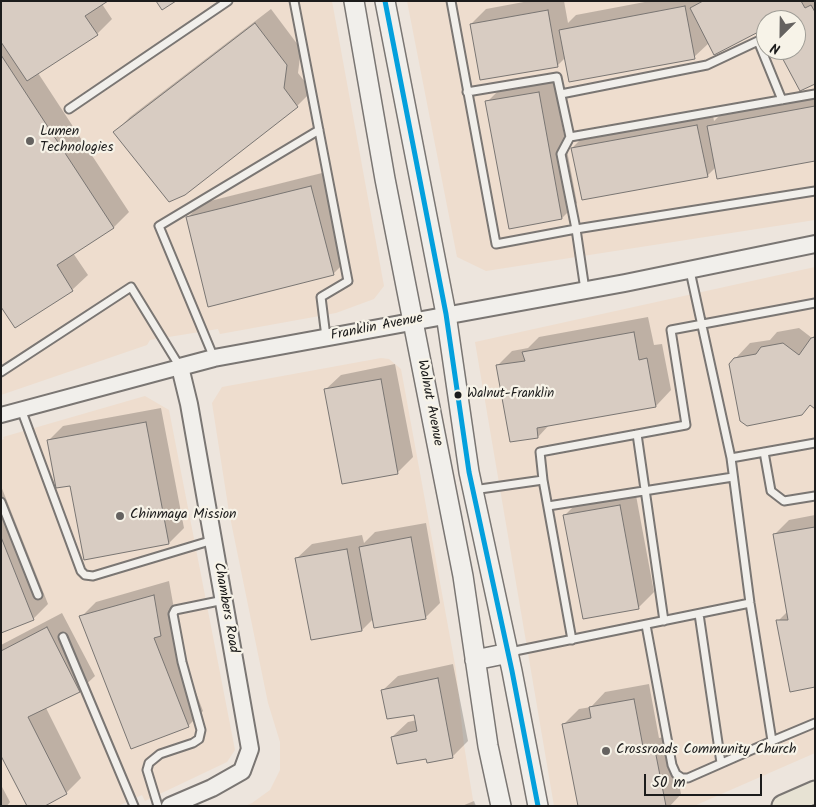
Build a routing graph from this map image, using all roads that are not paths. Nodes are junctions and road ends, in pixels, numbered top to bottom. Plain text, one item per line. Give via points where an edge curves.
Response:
1 (228, 1) edge
2 (294, 1) edge
3 (354, 1) edge
4 (385, 1) edge
5 (451, 1) edge
6 (467, 92) junction
7 (560, 94) junction
8 (815, 94) edge
9 (782, 100) junction
10 (69, 109) dead end
11 (319, 130) junction
12 (570, 137) junction
13 (815, 191) edge
14 (576, 229) junction
15 (815, 244) edge
16 (690, 271) junction
17 (585, 290) junction
18 (815, 303) edge
19 (446, 314) junction
20 (412, 321) junction
21 (701, 326) junction
22 (326, 337) junction
23 (214, 358) junction
24 (180, 367) junction
25 (1, 372) edge
26 (21, 408) junction
27 (2, 412) edge
28 (637, 434) junction
29 (815, 443) edge
30 (764, 452) junction
31 (731, 458) junction
32 (733, 477) junction
33 (543, 480) junction
34 (473, 490) junction
35 (645, 490) junction
36 (815, 496) edge
37 (1, 502) edge
38 (548, 506) junction
39 (213, 540) junction
40 (38, 595) dead end
41 (224, 600) junction
42 (750, 603) junction
43 (700, 614) junction
44 (664, 621) junction
45 (646, 625) junction
46 (63, 637) dead end
47 (572, 640) junction
48 (508, 653) junction
49 (476, 660) junction
50 (815, 723) edge
51 (772, 741) junction
52 (721, 764) junction
53 (815, 792) edge
54 (134, 806) edge
55 (158, 806) edge
56 (170, 806) edge
57 (501, 806) edge
58 (538, 806) edge
59 (783, 806) edge

1 - 10 lane
2 - 11 lane
3 - 20 main road, Walnut Avenue
4 - 19 main road, Walnut Avenue
5 - 6 lane
6 - 7 lane via 557,77
6 - 14 lane via 496,244
7 - 9 lane via 707,65 758,41
7 - 12 lane
8 - 9 lane
9 - 12 lane
11 - 22 lane via 348,281 321,297
11 - 23 lane via 159,226
12 - 14 lane via 561,154
13 - 14 lane
14 - 17 lane
15 - 16 street, Franklin Avenue
16 - 17 street, Franklin Avenue
16 - 21 lane
17 - 19 street, Franklin Avenue
18 - 21 lane
19 - 20 street, Franklin Avenue
19 - 34 main road, Walnut Avenue
20 - 22 street, Franklin Avenue
20 - 49 main road, Walnut Avenue via 463,576
21 - 28 lane via 671,330 686,425
21 - 31 lane
22 - 23 street, Franklin Avenue
23 - 24 street, Franklin Avenue
24 - 25 lane via 130,287
24 - 26 street, Franklin Avenue
24 - 39 street, Chambers Road
26 - 27 street, Franklin Avenue
26 - 39 lane via 85,575 93,576
28 - 33 lane via 540,452
28 - 35 lane
29 - 30 lane
30 - 31 lane
30 - 36 lane via 771,491 784,501
31 - 32 lane
32 - 35 lane
32 - 42 lane
33 - 34 lane
33 - 38 lane
34 - 48 main road, Walnut Avenue
35 - 38 lane
35 - 44 lane
37 - 40 lane
38 - 47 lane
39 - 41 street, Chambers Road
41 - 55 lane via 175,610 173,614 182,662 201,730 199,739 193,743 160,754 149,762 147,770
41 - 56 street, Chambers Road via 250,749 242,771
42 - 43 lane
42 - 51 lane
43 - 44 lane
43 - 52 lane
44 - 45 lane
45 - 47 lane
45 - 52 lane via 676,774 688,778
46 - 54 lane
47 - 48 lane
48 - 49 main road
48 - 58 main road, Walnut Avenue
49 - 57 main road, Walnut Avenue via 488,746
50 - 51 lane
51 - 52 lane
53 - 59 main road

